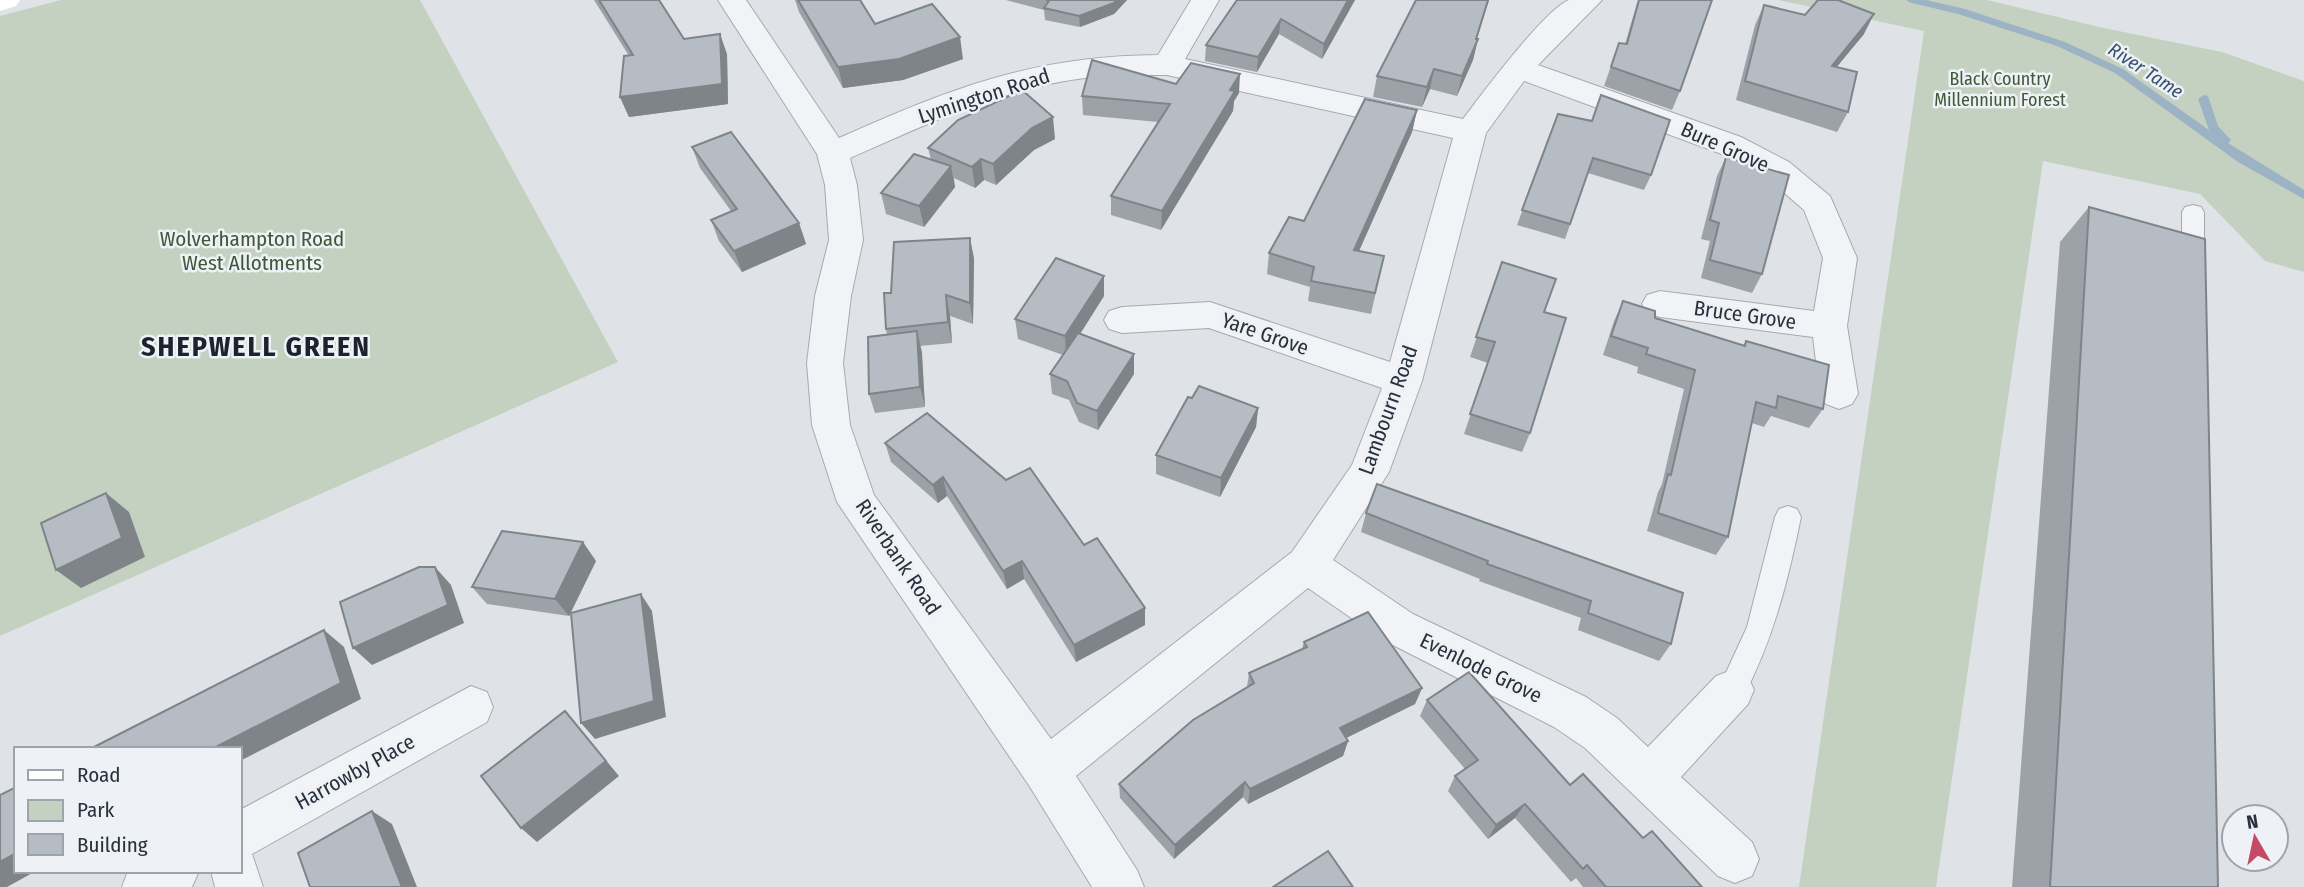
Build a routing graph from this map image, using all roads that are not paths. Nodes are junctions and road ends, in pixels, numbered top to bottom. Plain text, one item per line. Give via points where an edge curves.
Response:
1 (6, 0) edge
2 (732, 0) edge
3 (1205, 0) edge
4 (1588, 0) edge
5 (0, 2) edge
6 (1167, 65) junction
7 (1518, 68) junction
8 (1472, 131) junction
9 (833, 153) junction
10 (2193, 212) dead end
11 (2168, 247) edge
12 (2193, 253) junction
13 (2193, 294) edge
14 (1660, 304) dead end
15 (1122, 320) dead end
16 (1829, 326) junction
17 (1403, 381) junction
18 (1839, 394) dead end
19 (1788, 517) dead end
20 (1307, 565) junction
21 (1732, 690) joint
22 (471, 707) dead end
23 (1046, 771) junction
24 (1650, 778) junction
25 (242, 835) edge
26 (1735, 859) dead end
27 (171, 873) edge
28 (146, 887) edge
29 (1120, 887) edge

1 - 5 main road
2 - 9 street, Riverbank Road
3 - 6 street
4 - 7 street, Lambourn Road
6 - 8 street, Lymington Road
6 - 9 street, Lymington Road via 1092,67 1027,78 968,97
7 - 8 street, Lambourn Road
7 - 16 street, Bure Grove via 1730,145 1788,179 1818,204 1840,258
8 - 17 street, Lambourn Road
9 - 23 street, Riverbank Road via 841,185 845,240 825,363 831,425 857,502
10 - 12 lane
11 - 12 lane
12 - 13 lane
14 - 16 street, Bruce Grove
15 - 17 street, Yare Grove via 1210,314
16 - 18 street, Bure Grove
17 - 20 street, Lambourn Road via 1368,472
19 - 21 lane via 1764,620 1751,657
20 - 23 street, Lambourn Road
20 - 24 street, Evenlode Grove via 1398,627 1570,712 1601,733
21 - 24 street
22 - 25 street, Harrowby Place
23 - 29 street, Riverbank Road
24 - 26 street, Evenlode Grove
27 - 28 street

